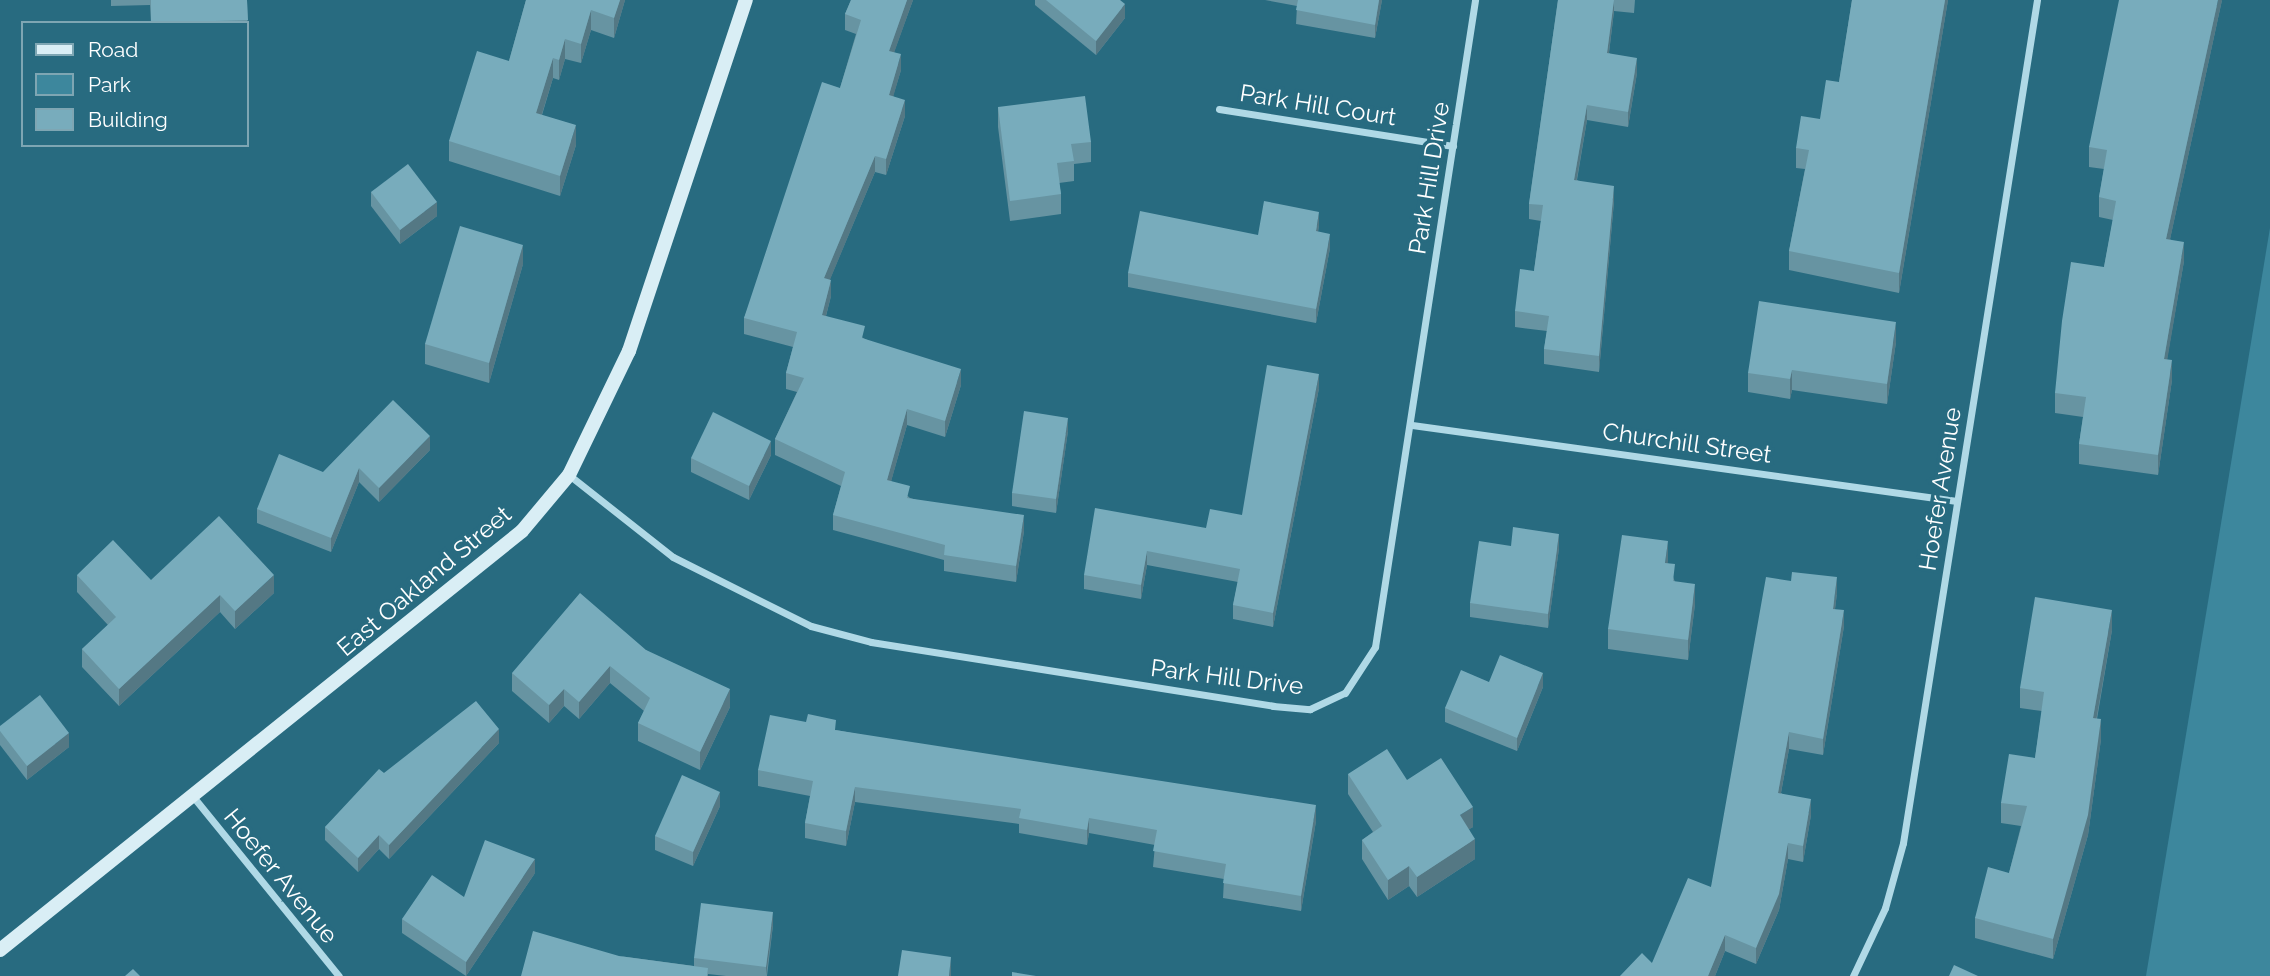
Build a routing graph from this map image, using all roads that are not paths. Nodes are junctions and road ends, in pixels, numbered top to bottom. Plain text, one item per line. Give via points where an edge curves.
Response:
1 (746, 0) edge
2 (1475, 0) edge
3 (2037, 0) edge
4 (1219, 109) dead end
5 (1453, 146) junction
6 (1412, 425) junction
7 (569, 475) junction
8 (1957, 500) junction
9 (195, 799) junction
10 (0, 950) edge
11 (339, 976) edge
12 (1853, 976) edge

1 - 7 street, East Oakland Street via 633,338
2 - 5 street, Park Hill Drive
3 - 8 street, Hoefer Avenue
4 - 5 street, Park Hill Court
5 - 6 street, Park Hill Drive
6 - 7 street, Park Hill Drive via 1375,647 1345,693 1310,709 871,642 811,626 673,556
6 - 8 street, Churchill Street
7 - 9 street, East Oakland Street via 522,531
8 - 12 street, Hoefer Avenue via 1903,843 1885,908
9 - 10 street, East Oakland Street
9 - 11 street, Hoefer Avenue

